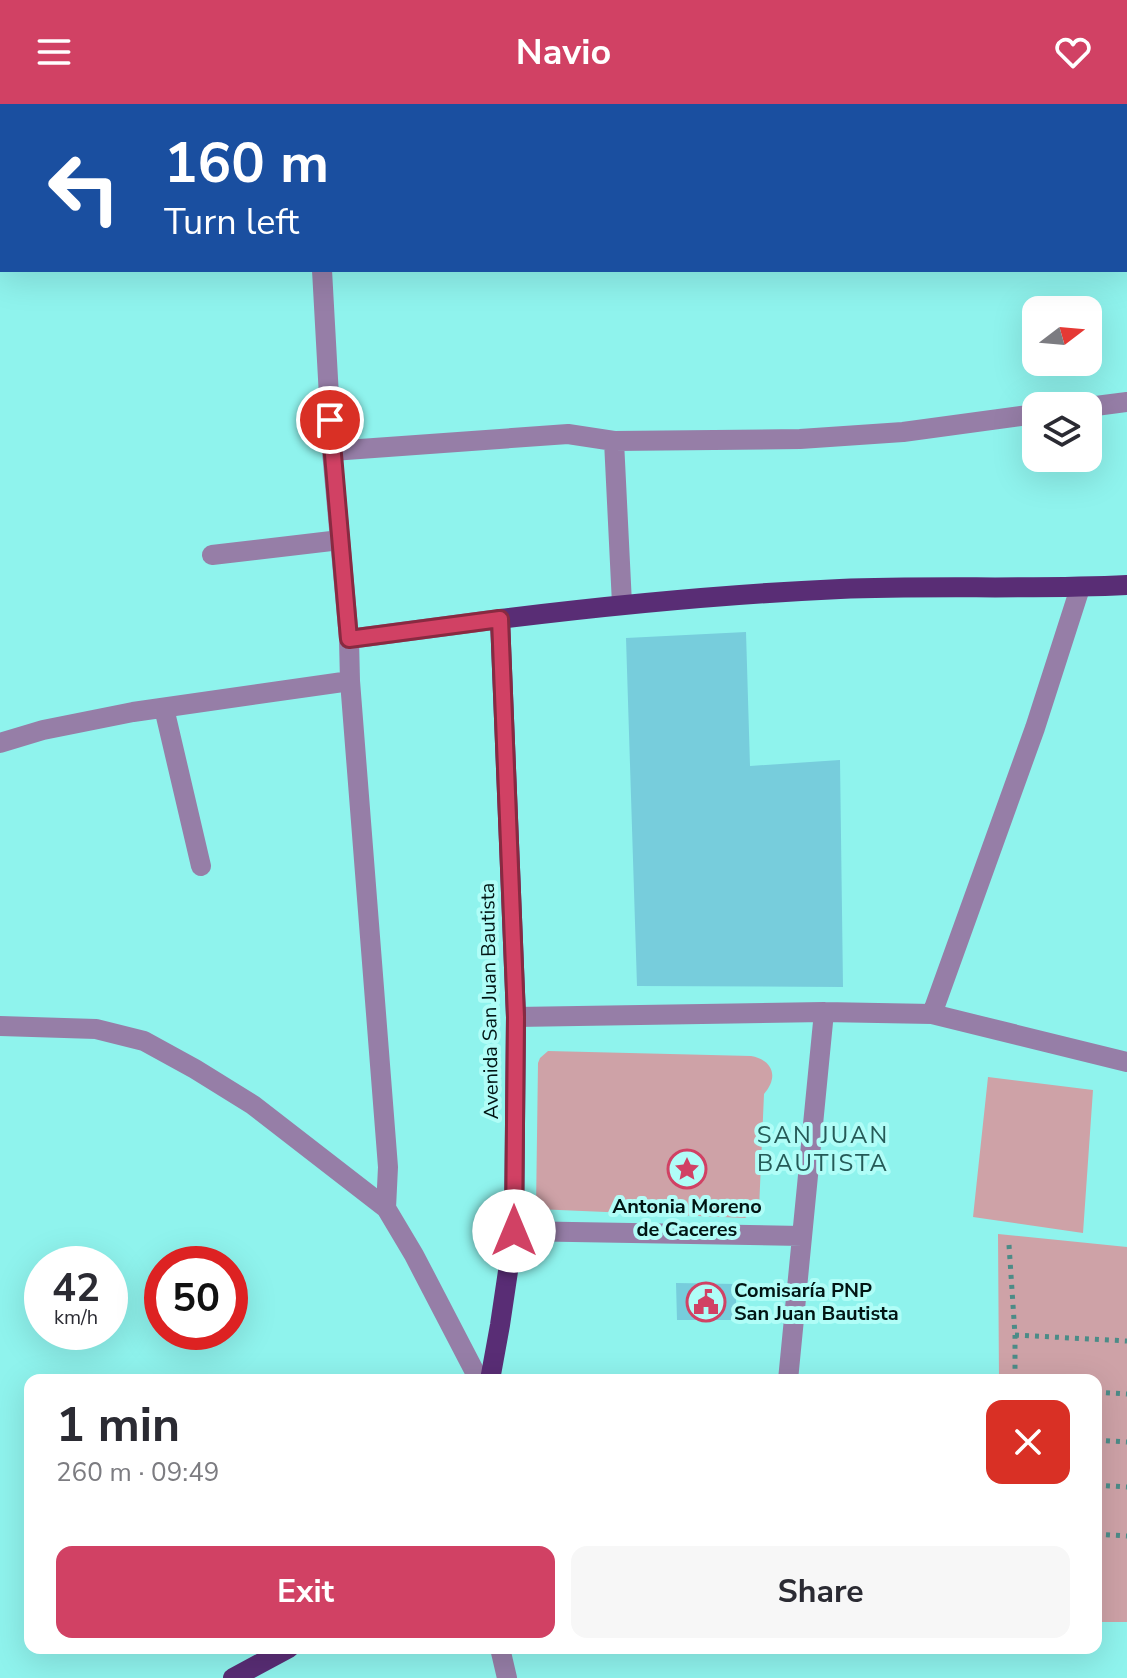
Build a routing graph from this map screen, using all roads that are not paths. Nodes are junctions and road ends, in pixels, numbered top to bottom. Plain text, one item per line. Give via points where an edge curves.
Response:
1 (322, 272) edge
2 (1127, 402) edge
3 (1102, 405) edge
4 (1022, 416) edge
5 (614, 441) junction
6 (332, 451) junction
7 (340, 540) junction
8 (212, 555) dead end
9 (1127, 585) edge
10 (1080, 588) junction
11 (622, 604) junction
12 (500, 619) junction
13 (349, 639) junction
14 (350, 681) junction
15 (164, 708) junction
16 (0, 743) edge
17 (201, 866) dead end
18 (824, 1012) junction
19 (932, 1014) junction
20 (516, 1017) junction
21 (0, 1026) edge
22 (1127, 1062) edge
23 (386, 1208) junction
24 (514, 1231) junction
25 (802, 1236) junction
26 (476, 1374) edge
27 (491, 1374) edge
28 (789, 1374) edge
29 (278, 1654) edge
30 (501, 1654) edge
31 (233, 1678) edge
32 (507, 1678) edge

1 - 6 street
2 - 3 street
4 - 5 street via 800,439
5 - 6 street via 568,434
5 - 11 street
6 - 7 street
7 - 8 street
7 - 13 street
9 - 10 main road
10 - 11 main road via 841,589
10 - 19 street
11 - 12 main road
12 - 13 street
12 - 20 main road, Avenida San Juan Bautista
13 - 14 street
14 - 15 street
14 - 23 street via 388,1167
15 - 16 street
15 - 17 street
18 - 19 street
18 - 20 street
18 - 25 street
19 - 22 street
20 - 24 main road, Avenida San Juan Bautista
21 - 23 street via 96,1029 144,1041 253,1105
23 - 26 street
24 - 25 street
24 - 27 main road, Avenida San Juan Bautista
25 - 28 street
29 - 31 main road
30 - 32 street

